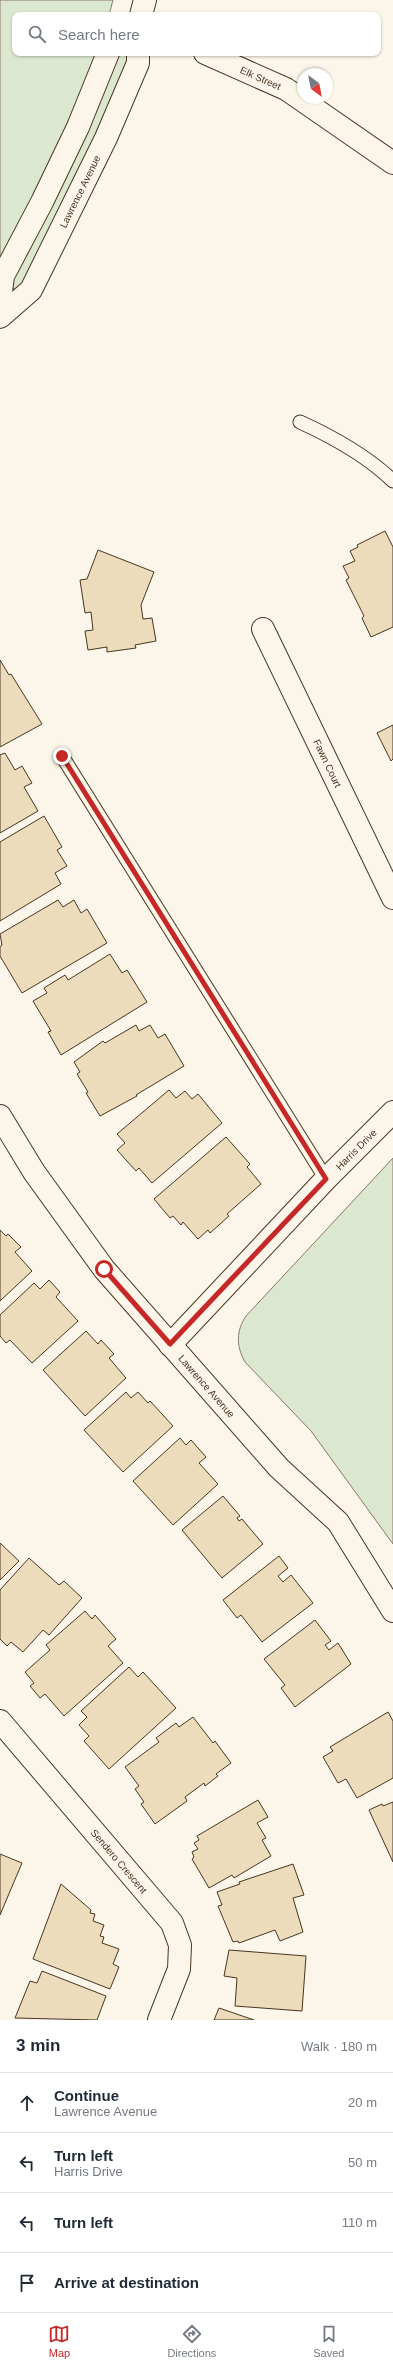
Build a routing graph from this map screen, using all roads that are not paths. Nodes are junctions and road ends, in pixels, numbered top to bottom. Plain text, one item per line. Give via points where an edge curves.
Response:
1 (145, 0) edge
2 (142, 12) edge
3 (107, 56) edge
4 (138, 56) edge
5 (212, 56) edge
6 (393, 163) edge
7 (0, 300) edge
8 (0, 317) edge
9 (300, 422) dead end
10 (393, 481) edge
11 (263, 629) dead end
12 (62, 756) dead end
13 (393, 898) edge
14 (393, 1112) edge
15 (0, 1116) edge
16 (326, 1179) junction
17 (170, 1344) junction
18 (393, 1611) edge
19 (0, 1721) edge
20 (159, 2020) edge

1 - 2 street
3 - 7 street via 78,127 3,276
4 - 8 street, Lawrence Avenue via 138,63 106,138 31,290
5 - 6 street, Elk Street via 286,89
9 - 10 lane via 329,435 378,466
11 - 13 street, Fawn Court
12 - 16 lane
14 - 16 street, Harris Drive
15 - 17 street, Lawrence Avenue via 34,1172 104,1269
16 - 17 street, Harris Drive
17 - 18 street, Lawrence Avenue via 278,1468 338,1522
19 - 20 street, Sendero Crescent via 172,1923 180,1945 179,1969

